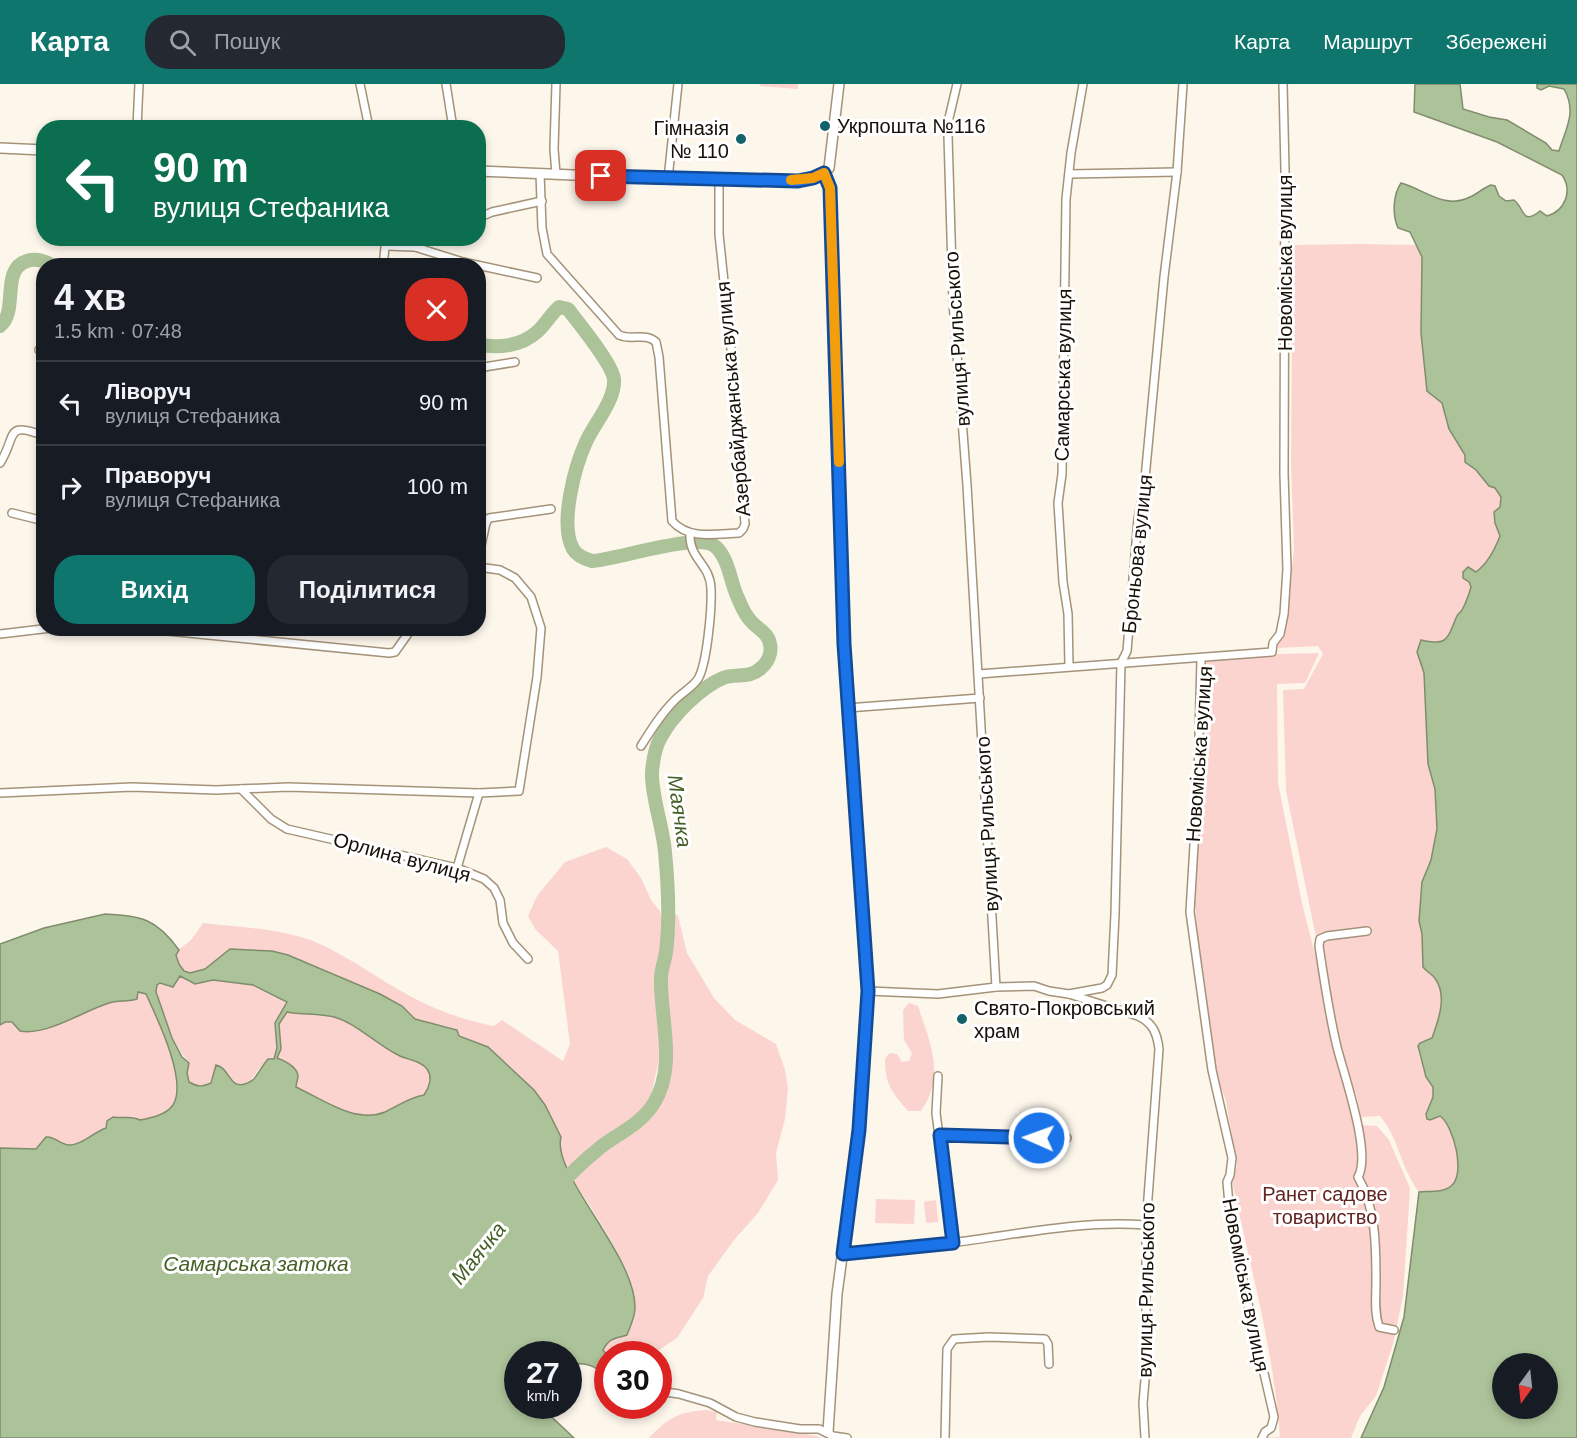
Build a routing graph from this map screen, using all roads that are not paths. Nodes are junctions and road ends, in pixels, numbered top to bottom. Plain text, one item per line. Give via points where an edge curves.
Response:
1 (139, 84) edge
2 (360, 84) edge
3 (446, 84) edge
4 (556, 84) edge
5 (678, 84) edge
6 (839, 84) edge
7 (957, 84) edge
8 (1083, 84) edge
9 (1183, 84) edge
10 (1283, 84) edge
11 (137, 120) edge
12 (367, 120) edge
13 (452, 120) edge
14 (0, 148) edge
15 (36, 150) edge
16 (486, 171) edge
17 (1177, 172) junction
18 (540, 173) junction
19 (824, 173) junction
20 (556, 174) junction
21 (1069, 174) junction
22 (668, 179) junction
23 (719, 179) junction
24 (542, 201) junction
25 (486, 215) edge
26 (409, 246) edge
27 (415, 247) joint
28 (450, 258) edge
29 (486, 267) edge
30 (537, 278) dead end
31 (515, 362) dead end
32 (486, 367) edge
33 (36, 433) edge
34 (0, 463) edge
35 (551, 509) dead end
36 (12, 513) dead end
37 (36, 519) edge
38 (486, 523) edge
39 (690, 537) junction
40 (486, 568) edge
41 (36, 630) edge
42 (0, 634) edge
43 (218, 636) edge
44 (406, 636) edge
45 (1201, 658) junction
46 (1121, 663) junction
47 (1069, 666) junction
48 (979, 674) junction
49 (980, 698) junction
50 (847, 708) junction
51 (641, 746) dead end
52 (241, 789) junction
53 (0, 793) edge
54 (479, 793) junction
55 (457, 868) junction
56 (1367, 931) dead end
57 (528, 959) dead end
58 (996, 987) junction
59 (868, 991) junction
60 (1070, 994) junction
61 (938, 1076) dead end
62 (940, 1135) junction
63 (1067, 1138) dead end
64 (1146, 1225) junction
65 (953, 1243) junction
66 (843, 1254) junction
67 (1394, 1330) dead end
68 (1049, 1364) dead end
69 (672, 1393) edge
70 (828, 1432) junction
71 (847, 1438) edge
72 (945, 1438) edge
73 (1145, 1438) edge
74 (1262, 1438) edge

1 - 11 street
2 - 12 street
3 - 13 street
4 - 20 street
5 - 22 street
6 - 19 street via 831,161
7 - 48 street, вулиця Рильського via 948,136 952,290
8 - 21 street, Самарська вулиця
9 - 17 street, Броньова вулиця
10 - 45 street, Новоміська вулиця via 1287,569 1284,614 1272,652
14 - 15 street
16 - 18 street
17 - 21 street
17 - 46 street, Броньова вулиця via 1127,651
18 - 20 street
18 - 24 street
19 - 23 street via 798,181
19 - 50 street via 830,188
20 - 22 street
21 - 47 street, Самарська вулиця via 1064,249 1062,474 1058,502
22 - 23 street
23 - 39 street, Азербайджанська вулиця via 718,234 745,524 739,533
24 - 25 street
24 - 39 street via 547,254 619,335 647,337 656,342 672,521
26 - 27 street
27 - 28 street
29 - 30 street
31 - 32 street
33 - 34 street via 16,430
35 - 38 street via 489,518
36 - 37 street
39 - 51 street via 691,550 707,570 711,588 705,659 699,678 675,700
40 - 54 street via 515,578 531,597 541,628 519,791
41 - 42 street
43 - 44 street via 389,653 395,652
45 - 46 street
45 - 74 street, Новоміська вулиця via 1190,912 1212,1070 1232,1158 1227,1182 1229,1204 1274,1417
46 - 47 street
46 - 60 street, Броньова вулиця via 1112,975 1102,988
47 - 48 street
48 - 49 street, вулиця Рильського
49 - 50 street
49 - 58 street, вулиця Рильського
50 - 59 street
52 - 53 street via 132,787
52 - 54 street
52 - 55 street, Орлина вулиця via 287,829
54 - 55 street
55 - 57 street, Орлина вулиця via 484,879 494,888 503,924
56 - 67 street via 1327,936 1320,939 1319,946 1337,1047 1357,1122 1362,1161 1358,1177 1372,1218 1376,1316 1379,1327
58 - 59 street via 938,994
58 - 60 street, вулиця Рильського via 1034,986
59 - 66 street via 859,1130
60 - 64 street, вулиця Рильського via 1147,1020 1158,1038
61 - 62 street via 936,1113
62 - 63 street
62 - 65 street
64 - 65 street via 1078,1227
64 - 73 street, вулиця Рильського
65 - 66 street
66 - 70 street
68 - 72 street via 1045,1339 990,1337 951,1341 947,1349
69 - 70 street via 710,1403 736,1418
70 - 71 street

